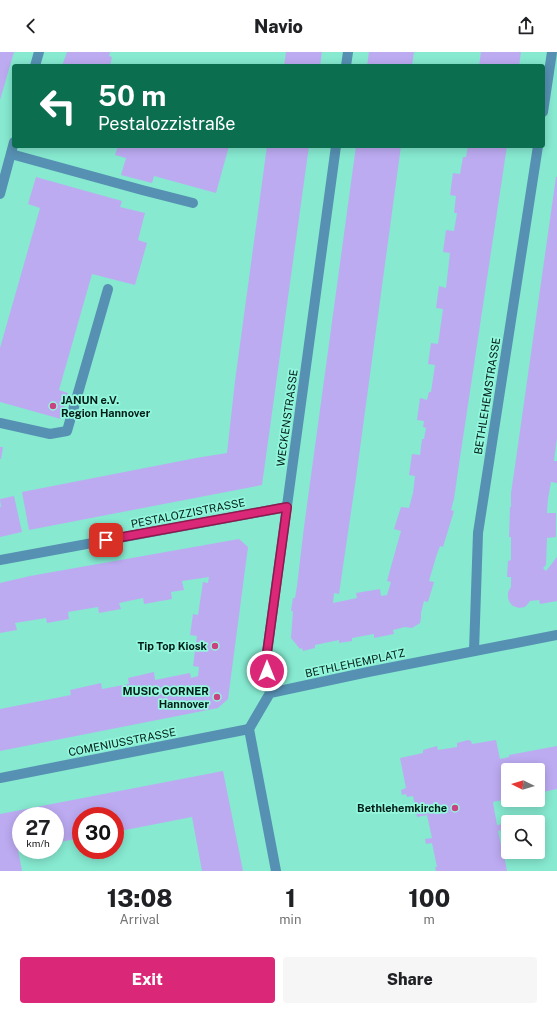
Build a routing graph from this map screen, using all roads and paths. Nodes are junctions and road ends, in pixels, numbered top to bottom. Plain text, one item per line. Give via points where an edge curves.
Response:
1 (39, 52) edge
2 (348, 52) edge
3 (552, 52) edge
4 (36, 64) edge
5 (346, 64) edge
6 (545, 99) edge
7 (12, 148) edge
8 (336, 148) edge
9 (538, 148) edge
10 (11, 154) junction
11 (0, 194) edge
12 (193, 203) dead end
13 (108, 289) dead end
14 (0, 423) edge
15 (287, 507) junction
16 (0, 560) edge
17 (557, 635) edge
18 (474, 651) junction
19 (270, 693) junction
20 (249, 729) junction
21 (0, 778) edge
22 (276, 871) edge

1 - 4 street
2 - 5 street
3 - 6 street
7 - 10 street
8 - 15 street, WECKENSTRASSE
9 - 18 street, BETHLEHEMSTRASSE via 478,533
10 - 11 street
10 - 12 street via 144,186
13 - 14 street via 67,431 50,434
15 - 16 street, PESTALOZZISTRASSE
15 - 19 street, WECKENSTRASSE via 266,660
17 - 18 street, BETHLEHEMPLATZ
18 - 19 street, BETHLEHEMPLATZ
19 - 20 street
20 - 21 street, COMENIUSSTRASSE
20 - 22 street

